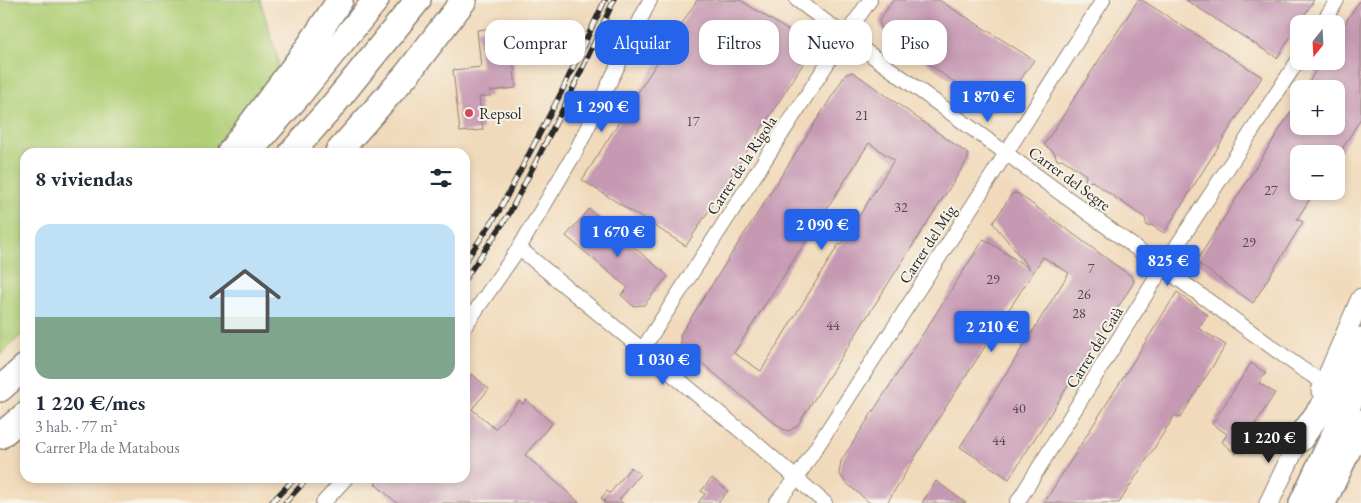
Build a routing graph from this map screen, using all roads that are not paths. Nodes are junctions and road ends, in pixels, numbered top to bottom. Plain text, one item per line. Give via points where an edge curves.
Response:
1 (340, 0) edge
2 (376, 0) edge
3 (418, 0) edge
4 (464, 0) edge
5 (650, 0) edge
6 (797, 0) edge
7 (870, 0) edge
8 (1103, 0) edge
9 (1337, 0) edge
10 (1328, 15) edge
11 (823, 20) edge
12 (856, 20) edge
13 (872, 56) edge
14 (825, 65) edge
15 (1292, 70) edge
16 (233, 148) edge
17 (252, 148) edge
18 (296, 148) edge
19 (342, 148) edge
20 (1005, 153) junction
21 (519, 248) junction
22 (1163, 267) junction
23 (1361, 298) edge
24 (470, 319) edge
25 (1361, 340) edge
26 (642, 350) junction
27 (20, 371) edge
28 (1361, 378) edge
29 (1324, 383) junction
30 (0, 389) edge
31 (20, 419) edge
32 (1361, 422) edge
33 (0, 436) edge
34 (1300, 439) junction
35 (1361, 440) edge
36 (1343, 462) junction
37 (796, 479) junction
38 (341, 483) edge
39 (323, 503) edge
40 (776, 503) edge
41 (825, 503) edge
42 (1018, 503) edge
43 (1269, 503) edge
44 (1302, 503) edge
45 (1323, 503) edge

1 - 16 highway
2 - 17 highway
3 - 18 highway
4 - 19 highway via 407,74
5 - 21 street via 594,118
6 - 11 street, Carrer del Segre
7 - 12 street, Carrer de la Rigola
8 - 20 street, Carrer del Mig
9 - 10 street
13 - 20 street, Carrer del Segre
14 - 26 street, Carrer de la Rigola
15 - 22 street, Carrer del Gaià
20 - 22 street, Carrer del Segre
20 - 37 street, Carrer del Mig
21 - 24 street
21 - 26 street
22 - 29 street, Carrer del Segre
22 - 42 street, Carrer del Gaià
23 - 29 main road
25 - 34 highway via 1326,402
26 - 37 street
27 - 30 highway
28 - 44 highway
29 - 34 main road
31 - 33 highway
32 - 36 highway
34 - 43 main road
35 - 36 highway
36 - 45 highway
37 - 40 street, Carrer del Mig
37 - 41 street
38 - 39 street

